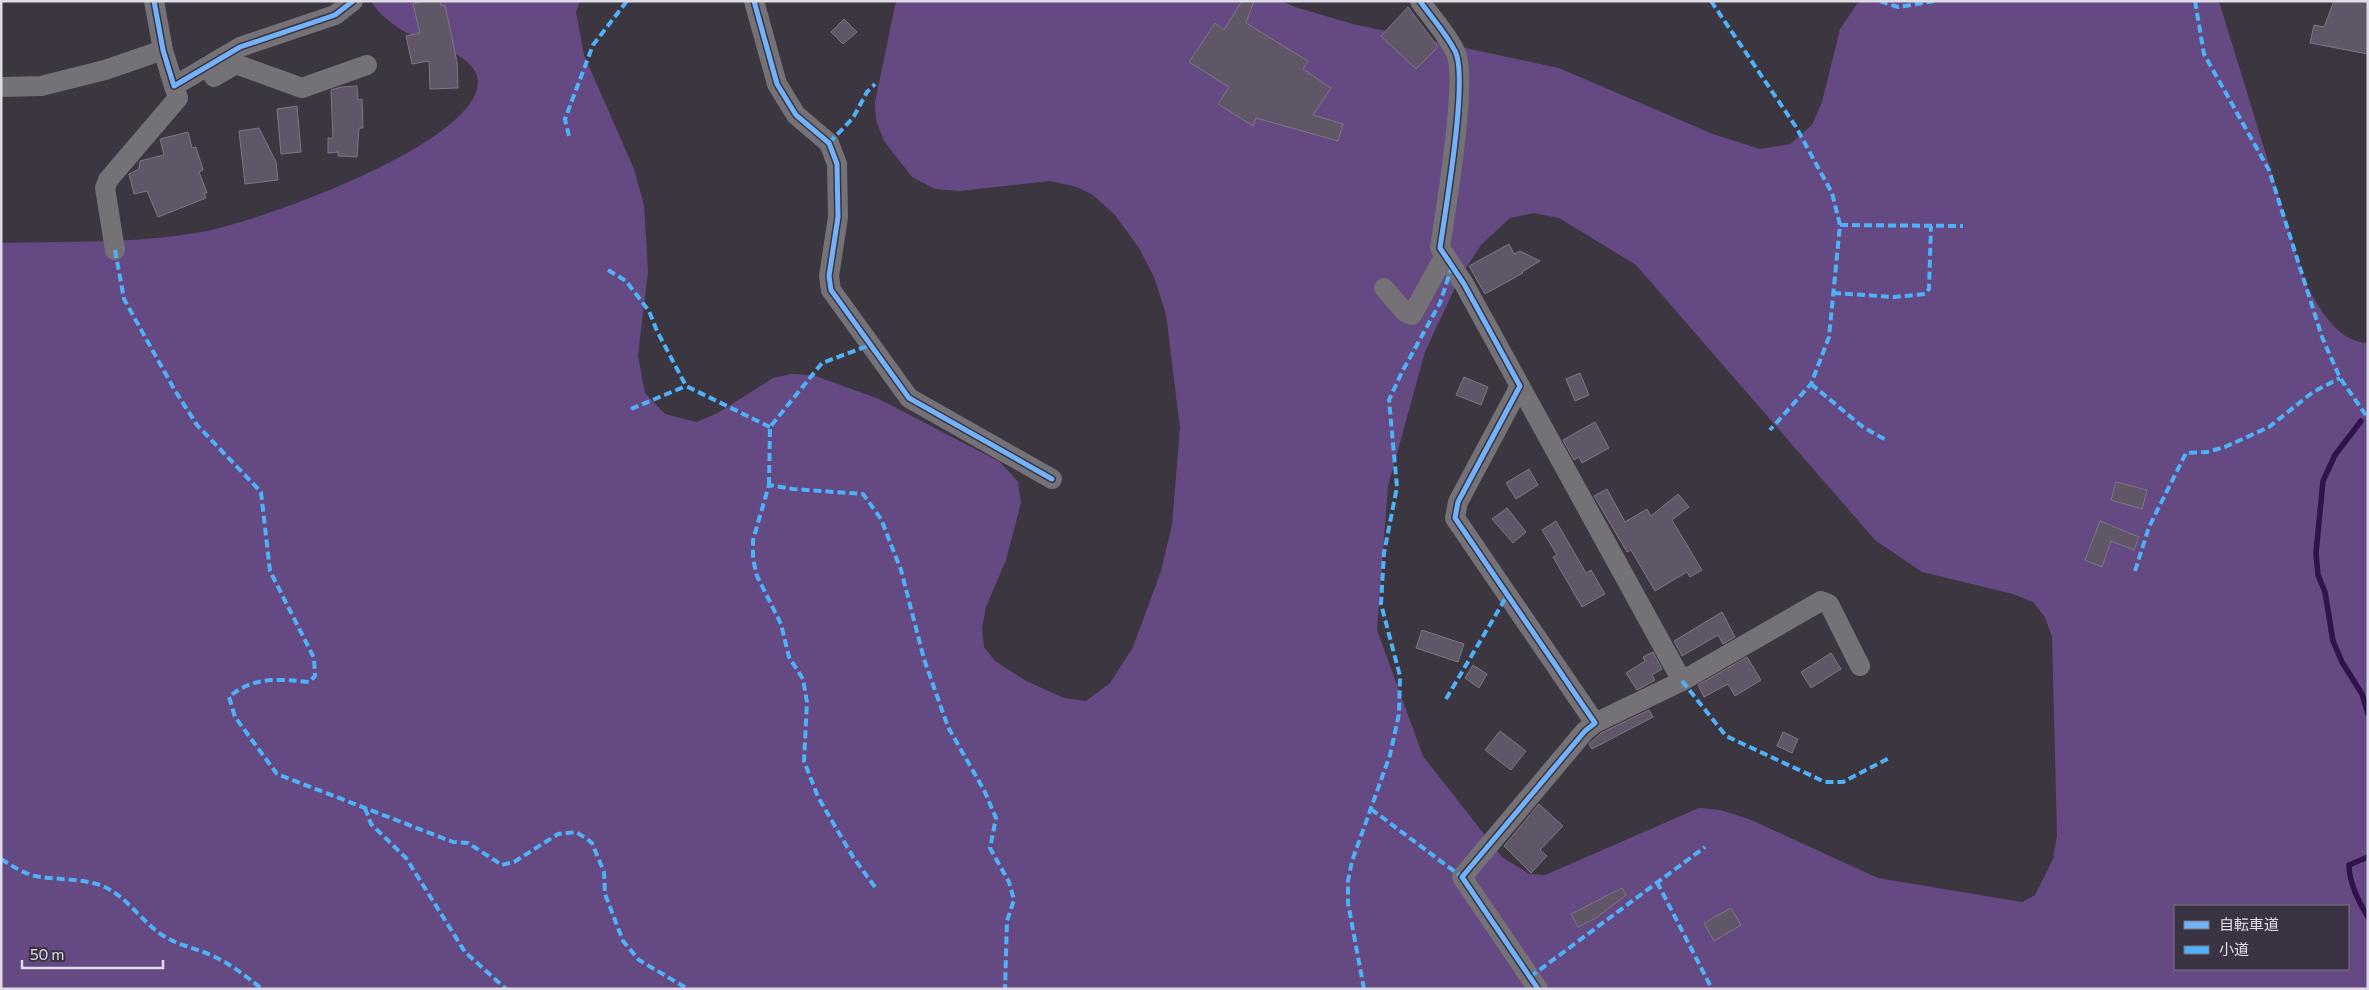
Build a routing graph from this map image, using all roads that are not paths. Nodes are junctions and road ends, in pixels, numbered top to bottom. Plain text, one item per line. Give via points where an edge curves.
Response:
1 (154, 1) edge
2 (353, 1) edge
3 (754, 1) edge
4 (1420, 1) edge
5 (163, 50) junction
6 (366, 65) dead end
7 (1, 87) edge
8 (176, 92) junction
9 (115, 250) dead end
10 (1445, 256) junction
11 (1384, 288) dead end
12 (1520, 386) junction
13 (1052, 479) dead end
14 (1860, 666) dead end
15 (1682, 681) junction
16 (1595, 723) junction
17 (1538, 989) edge

1 - 5 street
2 - 8 street via 335,15 240,47
3 - 13 street via 777,84 796,115 829,143 837,164 838,217 829,276 831,290 909,398
4 - 10 street via 1456,52 1460,75 1458,115 1440,248
5 - 7 street via 105,70 41,86
5 - 8 street
6 - 8 street via 302,88 236,64
8 - 9 street via 108,180 105,188
10 - 11 street via 1412,315 1405,312
10 - 12 street
12 - 15 street
12 - 16 street via 1458,502 1454,518
14 - 15 street via 1829,604 1821,601
15 - 16 street
16 - 17 street via 1462,877

